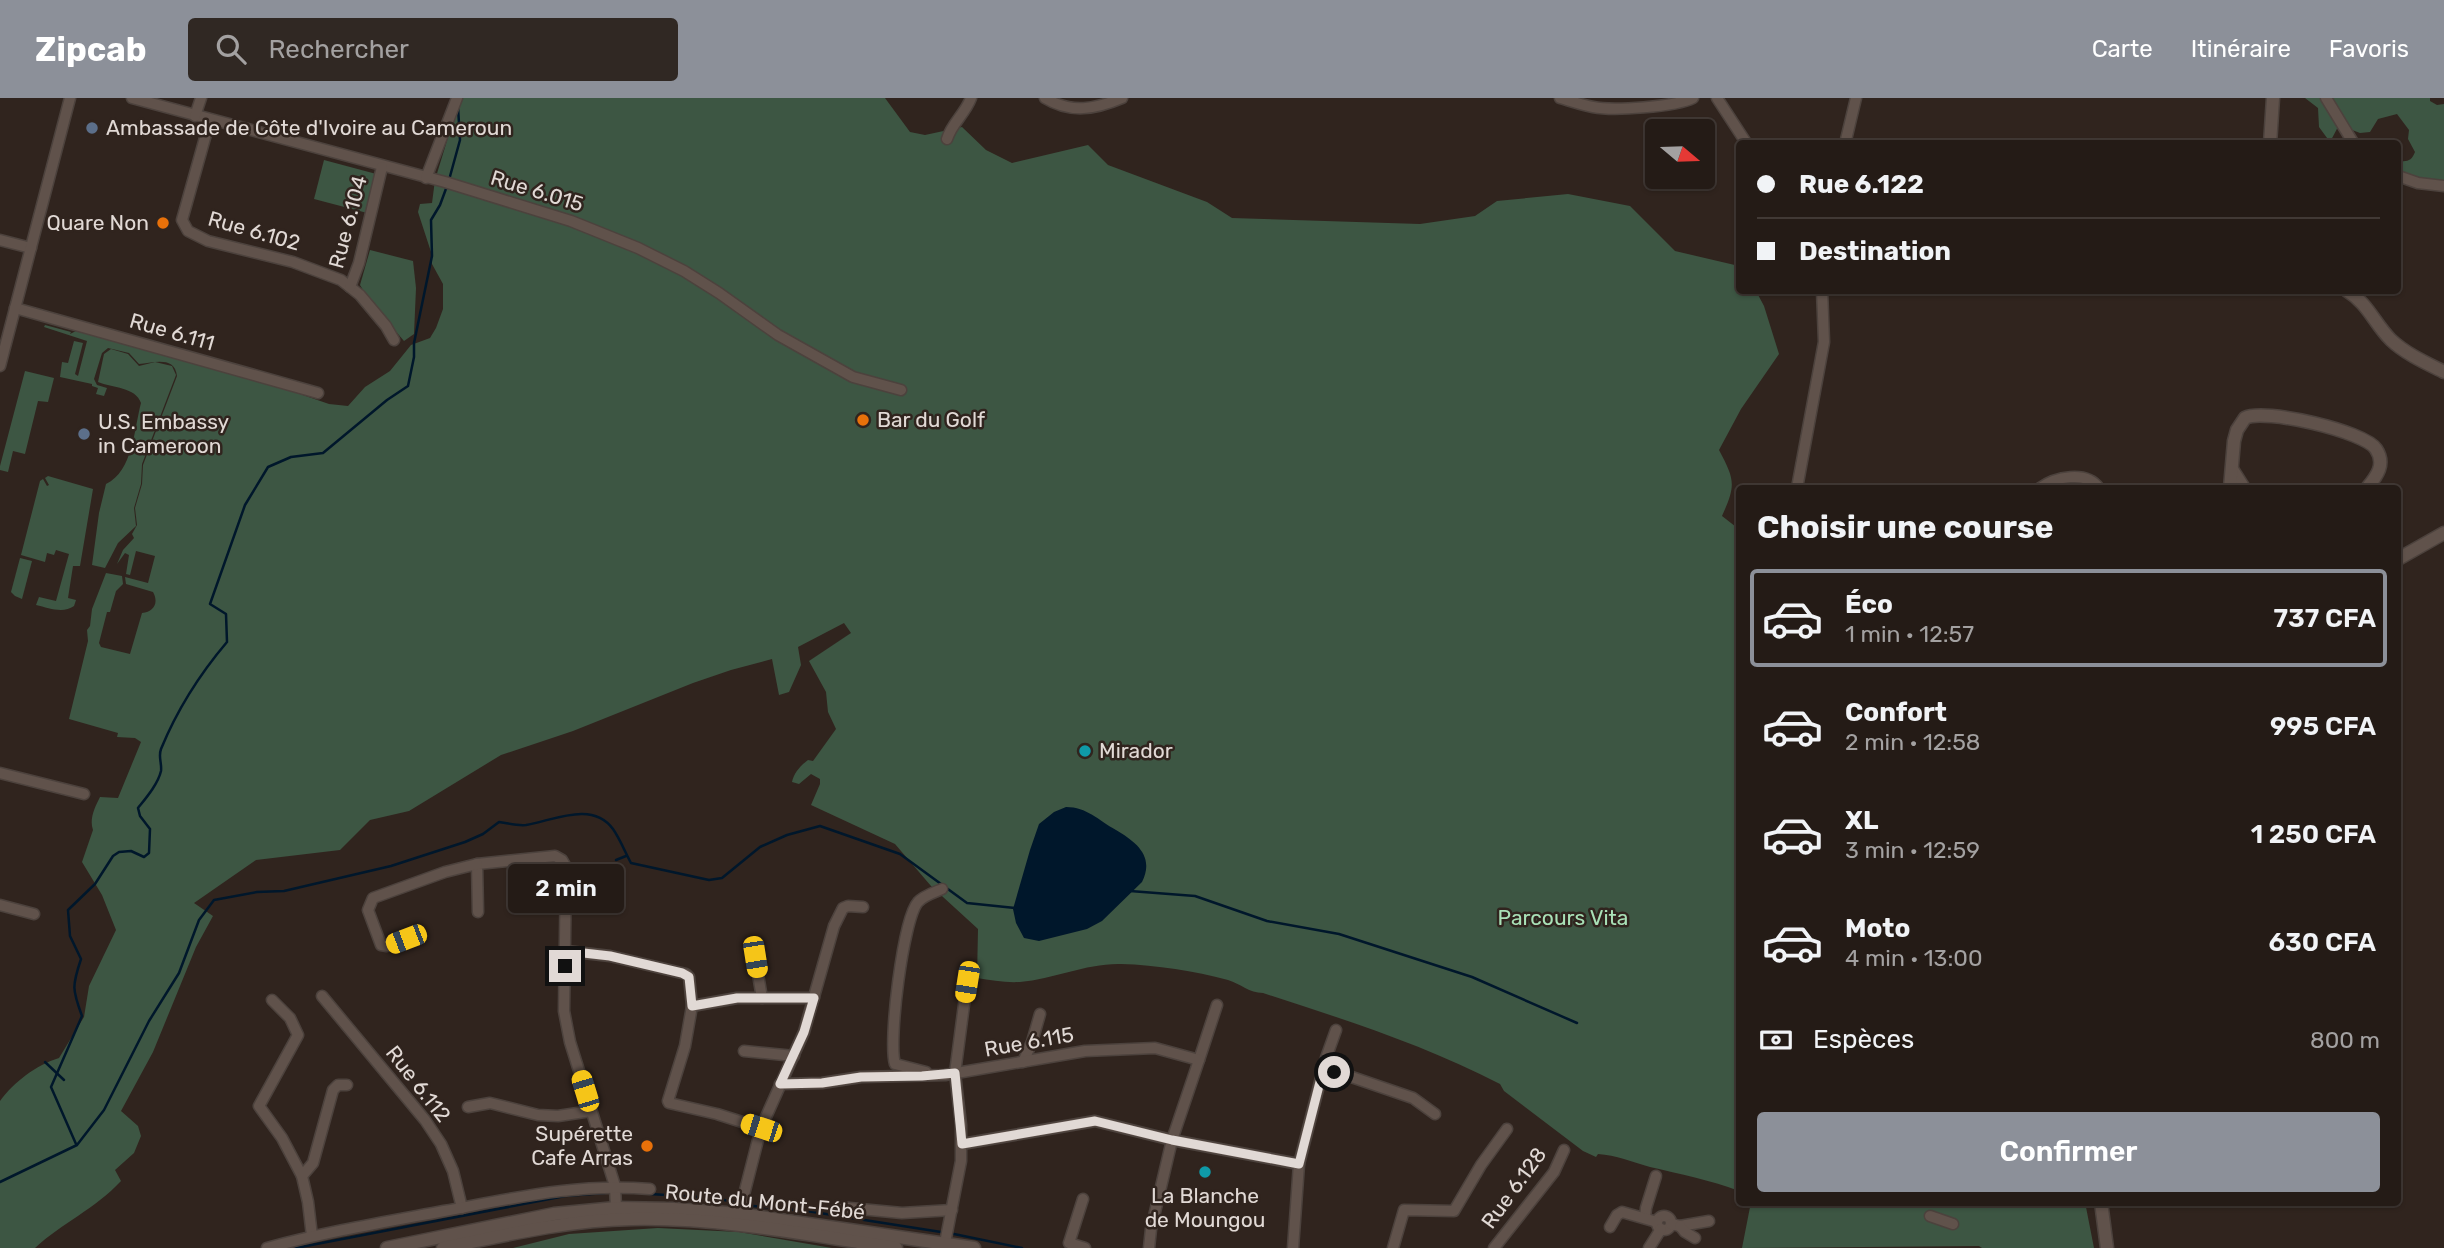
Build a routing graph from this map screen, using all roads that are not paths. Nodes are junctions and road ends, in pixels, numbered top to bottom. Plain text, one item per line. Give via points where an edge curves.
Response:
1 (70, 98) edge
2 (132, 98) edge
3 (201, 98) edge
4 (457, 98) edge
5 (971, 98) edge
6 (1122, 98) edge
7 (1560, 98) edge
8 (1693, 98) edge
9 (1717, 98) edge
10 (1856, 98) edge
11 (2273, 98) edge
12 (2326, 98) edge
13 (1047, 100) edge
14 (195, 116) junction
15 (209, 120) junction
16 (947, 139) dead end
17 (1744, 140) edge
18 (1846, 140) edge
19 (2270, 140) edge
20 (2352, 140) edge
21 (382, 167) junction
22 (2401, 177) edge
23 (426, 178) junction
24 (2444, 186) edge
25 (0, 240) edge
26 (31, 248) junction
27 (349, 287) junction
28 (1822, 294) edge
29 (2352, 294) edge
30 (15, 308) junction
31 (394, 340) dead end
32 (0, 366) edge
33 (2444, 372) edge
34 (901, 390) dead end
35 (318, 393) dead end
36 (2232, 469) junction
37 (1798, 485) edge
38 (2044, 485) edge
39 (2097, 485) edge
40 (2230, 485) edge
41 (2243, 485) edge
42 (2369, 485) edge
43 (2444, 533) edge
44 (2401, 557) edge
45 (0, 774) edge
46 (84, 794) dead end
47 (477, 864) junction
48 (942, 888) dead end
49 (0, 905) edge
50 (863, 907) dead end
51 (478, 912) dead end
52 (34, 914) dead end
53 (406, 939) dead end
54 (566, 951) junction
55 (755, 957) dead end
56 (967, 982) dead end
57 (322, 996) dead end
58 (762, 998) junction
59 (814, 998) junction
60 (272, 1000) dead end
61 (1217, 1005) dead end
62 (692, 1006) junction
63 (1040, 1014) dead end
64 (1336, 1030) dead end
65 (744, 1051) dead end
66 (794, 1056) junction
67 (1199, 1060) junction
68 (1023, 1062) junction
69 (1324, 1070) junction
70 (955, 1073) junction
71 (932, 1074) junction
72 (780, 1084) junction
73 (347, 1085) dead end
74 (468, 1107) dead end
75 (591, 1111) junction
76 (1435, 1114) dead end
77 (761, 1128) junction
78 (1507, 1129) dead end
79 (1172, 1140) junction
80 (962, 1144) junction
81 (1564, 1150) dead end
82 (1299, 1164) junction
83 (302, 1175) junction
84 (1656, 1176) dead end
85 (615, 1186) junction
86 (650, 1189) dead end
87 (1083, 1199) dead end
88 (2102, 1206) edge
89 (839, 1207) dead end
90 (462, 1208) junction
91 (616, 1209) junction
92 (952, 1210) junction
93 (739, 1214) junction
94 (1930, 1216) dead end
95 (1645, 1218) junction
96 (1709, 1221) dead end
97 (1953, 1224) dead end
98 (1667, 1225) junction
99 (1610, 1227) dead end
100 (312, 1236) junction
101 (1695, 1238) dead end
102 (945, 1243) junction
103 (1654, 1247) edge
104 (267, 1248) edge
105 (387, 1248) edge
106 (443, 1248) edge
107 (896, 1248) edge
108 (974, 1248) edge
109 (1085, 1248) edge
110 (1149, 1248) edge
111 (1293, 1248) edge
112 (1393, 1248) edge
113 (1494, 1248) edge
114 (2107, 1248) edge

1 - 26 street
2 - 14 street, Rue 6.015
3 - 14 street
4 - 23 street
5 - 16 street
6 - 13 street via 1079,109
7 - 8 street via 1596,108 1654,106
9 - 17 street
10 - 18 street
11 - 19 street
12 - 20 street
14 - 15 street, Rue 6.015
15 - 21 street, Rue 6.015
15 - 27 street, Rue 6.102 via 182,220 188,231 208,241 321,271
21 - 23 street, Rue 6.015
21 - 27 street, Rue 6.104
22 - 24 street
23 - 34 street, Rue 6.015 via 571,220 638,248 684,271 833,367
25 - 26 street
26 - 30 street
27 - 31 street, Rue 6.102
28 - 37 street via 1824,342
29 - 33 street via 2392,341
30 - 32 street
30 - 35 street, Rue 6.111
36 - 40 street
36 - 41 street
36 - 42 street via 2237,430 2245,418 2263,414 2368,441 2377,450 2381,465
38 - 39 street via 2062,478 2084,478
43 - 44 street
45 - 46 street
47 - 51 street
47 - 53 street via 373,898 368,910 381,944
47 - 54 street via 555,856 562,860 566,867
48 - 71 street via 918,901 907,926 892,1057 895,1064
49 - 52 street
50 - 59 street via 843,908
54 - 62 street via 686,974
54 - 75 street via 564,1011
55 - 58 street
56 - 70 street
57 - 90 street, Rue 6.112 via 441,1144
58 - 59 street
58 - 62 street
59 - 66 street
60 - 83 street via 290,1018 298,1035 259,1106
61 - 67 street
62 - 77 street via 669,1103
63 - 68 street
64 - 69 street
65 - 66 street
66 - 72 street
67 - 68 street, Rue 6.115 via 1155,1048 1085,1051
67 - 79 street
68 - 70 street, Rue 6.115
69 - 76 street via 1413,1098
69 - 82 street
70 - 71 street, Rue 6.115
70 - 80 street
71 - 72 street, Rue 6.115
72 - 77 street
73 - 83 street via 333,1090 313,1163
74 - 75 street via 490,1103 558,1116
75 - 85 street
77 - 93 street
78 - 112 street via 1454,1211 1404,1210
79 - 80 street via 1095,1121
79 - 82 street
79 - 110 street
80 - 92 street
81 - 113 street, Rue 6.128 via 1554,1172
82 - 111 street
83 - 100 street
84 - 95 street
85 - 86 street
85 - 90 street via 569,1188
85 - 91 street
87 - 109 street via 1069,1243
88 - 114 street
89 - 92 street via 902,1213
90 - 100 street
91 - 93 street, Route du Mont-Fébé
91 - 105 street, Route du Mont-Fébé via 554,1214
92 - 102 street
93 - 102 street, Route du Mont-Fébé
94 - 97 street
95 - 98 street
95 - 99 street via 1622,1212
96 - 98 street
98 - 101 street
98 - 103 street
100 - 104 street
102 - 108 street, Route du Mont-Fébé
106 - 107 street, Route du Mont-Fébé via 558,1225 631,1219 741,1226

